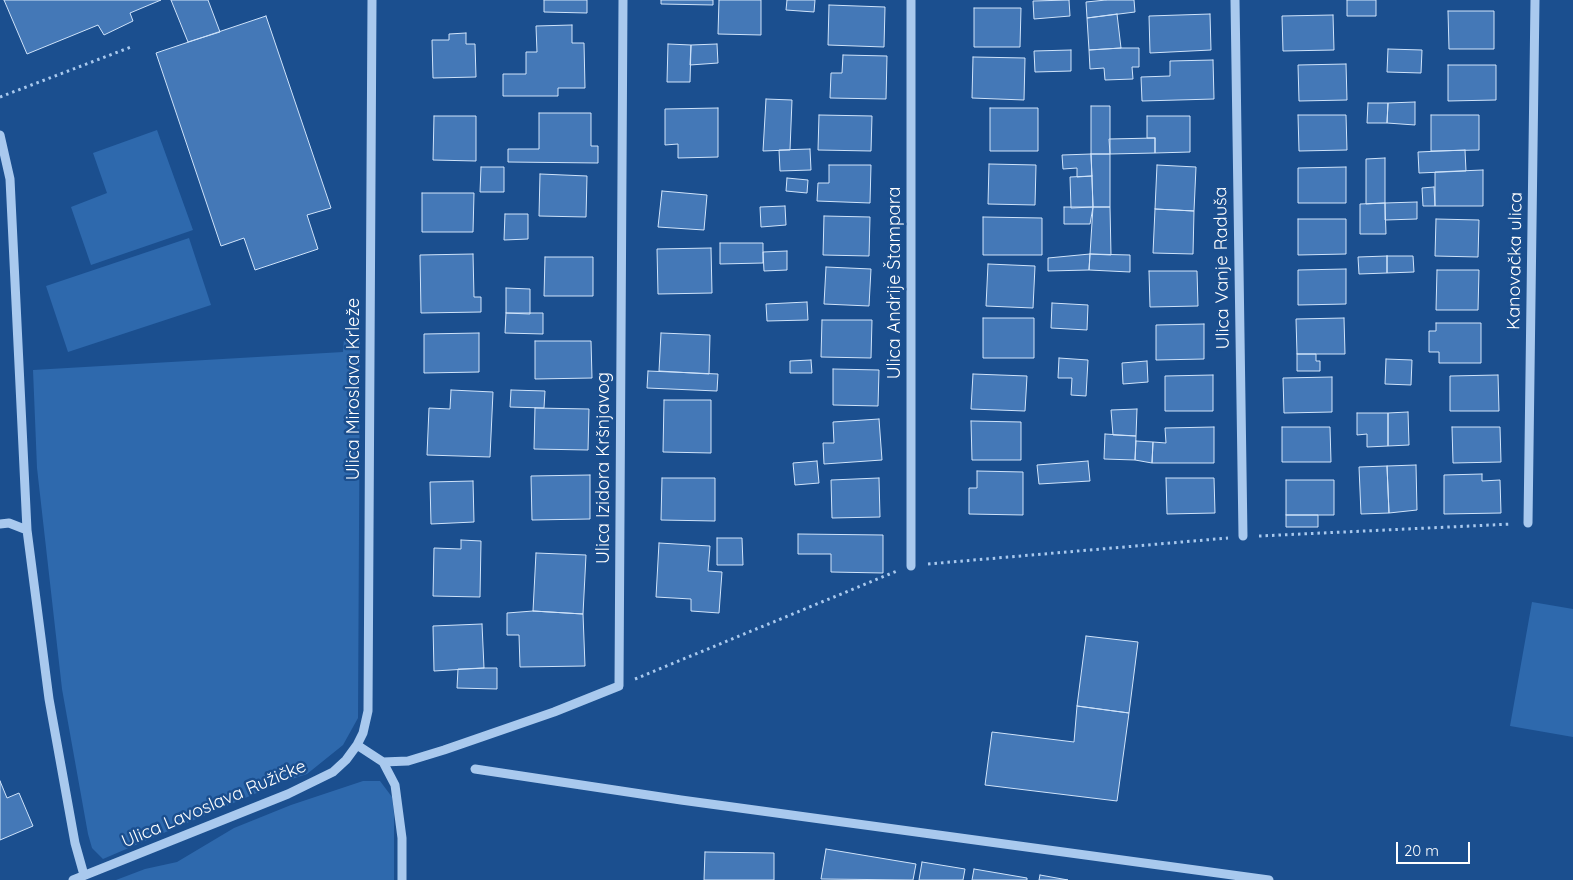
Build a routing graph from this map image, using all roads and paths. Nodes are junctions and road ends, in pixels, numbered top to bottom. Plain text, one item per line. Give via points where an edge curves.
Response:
1 (372, 0) edge
2 (623, 0) edge
3 (912, 0) edge
4 (1235, 0) edge
5 (1535, 0) edge
6 (131, 47) dead end
7 (0, 97) edge
8 (0, 135) edge
9 (1528, 523) joint
10 (0, 524) edge
11 (27, 530) junction
12 (1242, 536) junction
13 (911, 566) junction
14 (619, 686) junction
15 (357, 745) junction
16 (382, 762) junction
17 (475, 769) dead end
18 (84, 875) junction
19 (73, 880) edge
20 (402, 880) edge
21 (1269, 880) edge

1 - 15 street, Ulica Miroslava Krleže via 368,711
2 - 14 street, Ulica Izidora Kršnjavog
3 - 13 street, Ulica Andrije Štampara
4 - 12 street, Ulica Vanje Raduša
5 - 9 street, Kanovačka ulica
6 - 7 path
8 - 11 street via 10,179
9 - 12 path
10 - 11 street via 9,523
11 - 18 street via 49,699 75,844
12 - 13 path
13 - 14 path
14 - 16 street via 408,762
15 - 16 street
15 - 18 street, Ulica Lavoslava Ružičke via 332,772 288,794
16 - 20 street via 395,785 402,838
17 - 21 street via 700,803
18 - 19 street, Ulica Lavoslava Ružičke

